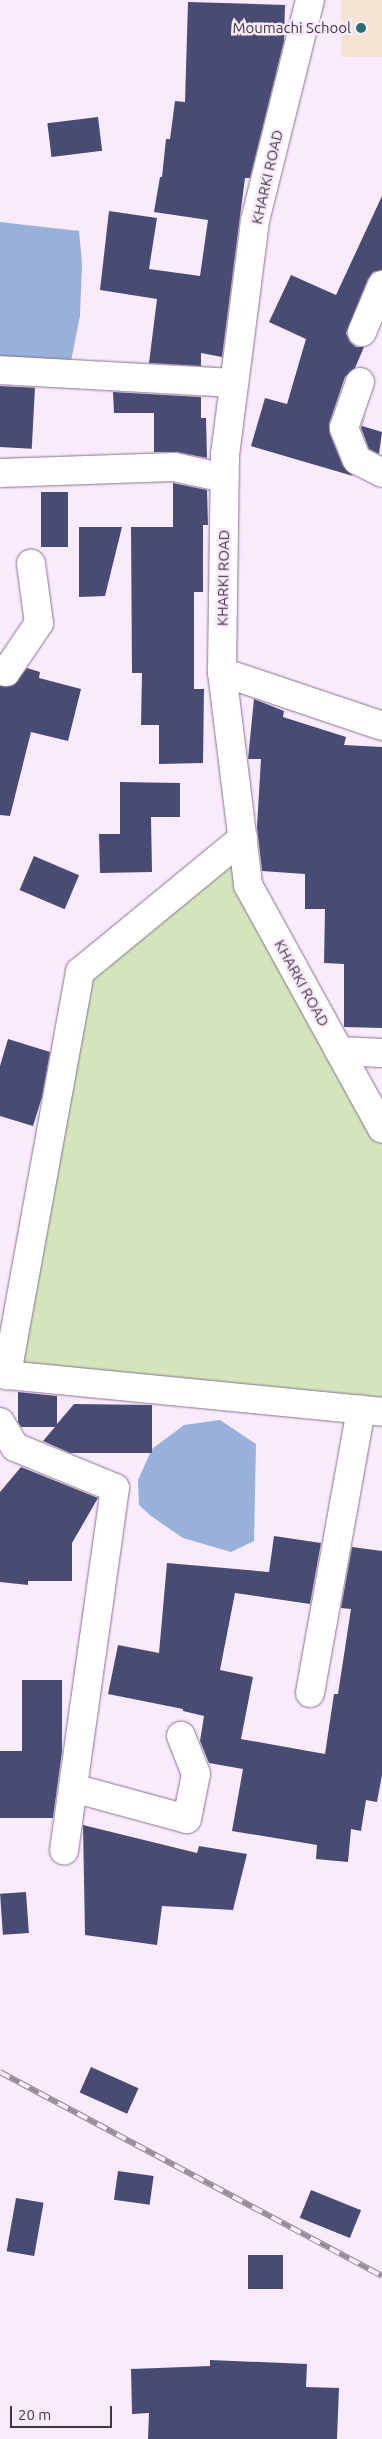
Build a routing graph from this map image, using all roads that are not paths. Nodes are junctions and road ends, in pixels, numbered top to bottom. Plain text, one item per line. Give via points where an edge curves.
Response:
1 (310, 0) edge
2 (382, 285) edge
3 (362, 332) dead end
4 (0, 370) edge
5 (360, 382) dead end
6 (234, 383) junction
7 (0, 473) edge
8 (382, 473) edge
9 (225, 478) junction
10 (31, 564) dead end
11 (0, 669) edge
12 (222, 672) junction
13 (382, 726) edge
14 (243, 838) junction
15 (339, 1051) junction
16 (382, 1053) edge
17 (382, 1129) edge
18 (4, 1379) edge
19 (372, 1411) edge
20 (0, 1422) edge
21 (310, 1693) dead end
22 (181, 1736) dead end
23 (73, 1788) junction
24 (64, 1850) dead end

1 - 6 street, KHARKI ROAD via 255,221
2 - 3 street
4 - 6 street
5 - 8 street via 344,428 357,460
6 - 9 street, KHARKI ROAD
7 - 9 street via 174,467
9 - 12 street, KHARKI ROAD
10 - 11 street via 40,623 6,672
12 - 13 street
12 - 14 street, KHARKI ROAD
14 - 15 street, KHARKI ROAD via 248,885
14 - 18 street via 80,972
15 - 16 street
15 - 17 street, KHARKI ROAD
18 - 19 street
19 - 21 street
20 - 23 street via 15,1448 114,1488
22 - 23 street via 196,1774 187,1819
23 - 24 street

